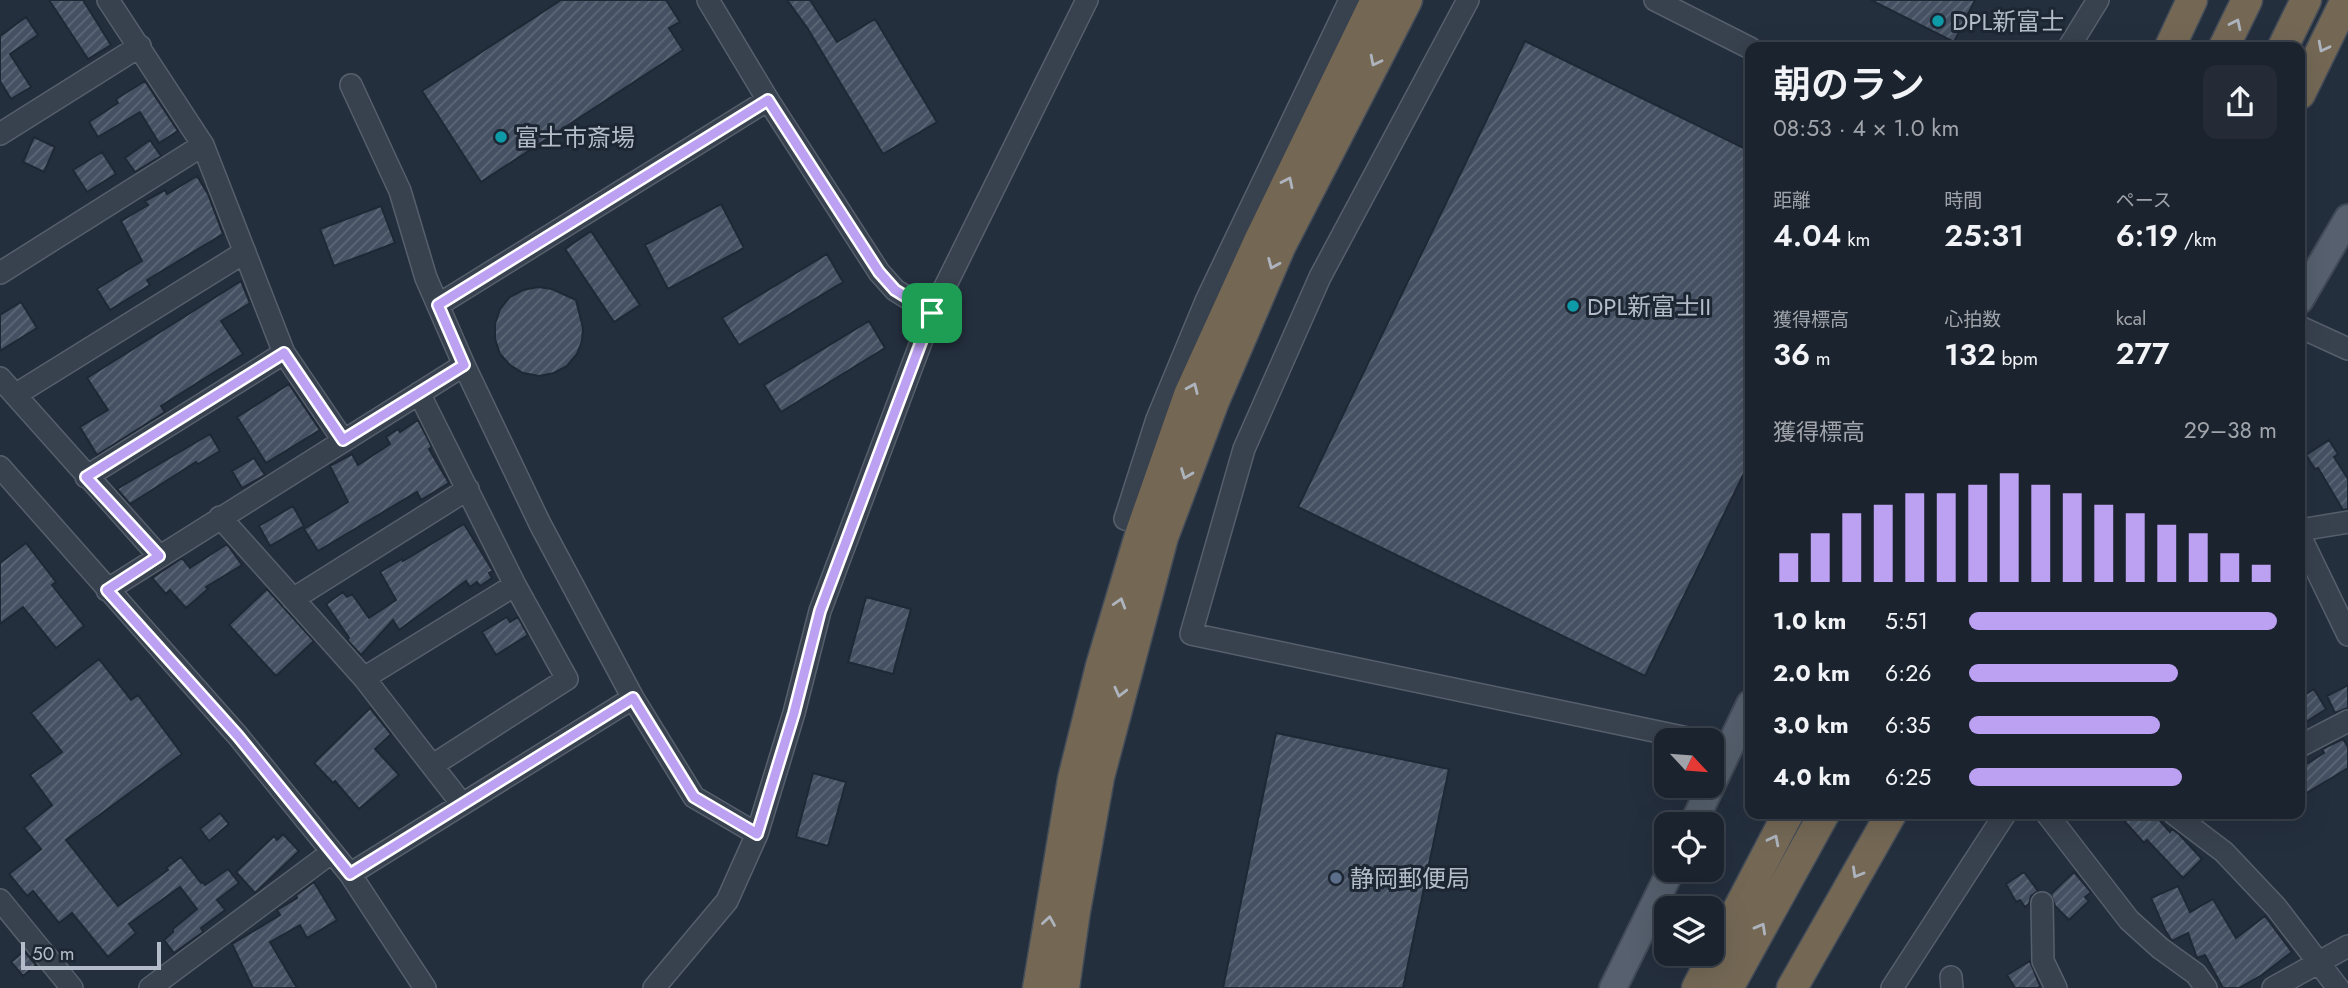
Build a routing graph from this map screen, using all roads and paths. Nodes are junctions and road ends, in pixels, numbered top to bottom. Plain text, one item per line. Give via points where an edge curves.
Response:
1 (108, 0) edge
2 (708, 0) edge
3 (1087, 0) edge
4 (1350, 0) edge
5 (1376, 0) edge
6 (1406, 0) edge
7 (1468, 0) edge
8 (1655, 0) edge
9 (2098, 0) edge
10 (2192, 0) edge
11 (2248, 0) edge
12 (2306, 0) edge
13 (2346, 0) edge
14 (2072, 42) edge
15 (2172, 42) edge
16 (2227, 42) edge
17 (2285, 42) edge
18 (1745, 45) edge
19 (140, 46) junction
20 (2305, 84) edge
21 (351, 85) dead end
22 (768, 100) junction
23 (0, 134) edge
24 (203, 145) junction
25 (2348, 218) edge
26 (245, 252) junction
27 (0, 274) edge
28 (2305, 291) edge
29 (438, 305) junction
30 (932, 313) junction
31 (2305, 329) edge
32 (2348, 349) edge
33 (284, 353) junction
34 (464, 365) junction
35 (0, 378) edge
36 (419, 393) junction
37 (15, 395) junction
38 (343, 440) junction
39 (0, 467) edge
40 (86, 477) junction
41 (467, 489) junction
42 (220, 517) junction
43 (1125, 519) dead end
44 (2348, 522) edge
45 (2305, 529) edge
46 (2305, 546) edge
47 (159, 556) junction
48 (515, 585) junction
49 (107, 590) junction
50 (293, 599) junction
51 (2348, 635) edge
52 (364, 678) junction
53 (633, 698) junction
54 (1745, 711) edge
55 (2348, 721) edge
56 (1654, 731) edge
57 (1724, 741) edge
58 (2305, 743) edge
59 (433, 765) junction
60 (462, 804) junction
61 (1785, 819) edge
62 (1821, 819) edge
63 (1888, 819) edge
64 (2002, 819) edge
65 (2051, 819) edge
66 (2181, 819) edge
67 (757, 834) junction
68 (332, 852) junction
69 (350, 874) junction
70 (1665, 882) edge
71 (0, 900) edge
72 (2042, 903) dead end
73 (2348, 946) edge
74 (2317, 962) junction
75 (72, 988) edge
76 (150, 988) edge
77 (425, 988) edge
78 (654, 988) edge
79 (1038, 988) edge
80 (1064, 988) edge
81 (1613, 988) edge
82 (1697, 988) edge
83 (1728, 988) edge
84 (1792, 988) edge
85 (1892, 988) edge
86 (2056, 988) edge
87 (2206, 988) edge
88 (2273, 988) edge
89 (2338, 988) edge

1 - 19 street
2 - 22 street
3 - 30 street
4 - 43 street via 1206,302 1157,419
79 -> 5 highway via 1073,779 1141,532 1189,395
6 -> 80 highway via 1280,247 1214,401 1163,537 1098,776
7 - 56 street via 1320,277 1244,449 1191,634
8 - 18 street
9 - 14 street
10 - 15 highway
16 -> 11 highway
12 - 17 highway
13 -> 20 highway
19 - 23 street
19 - 24 street
21 - 29 street via 400,191
22 - 29 street
22 - 30 street via 879,272 895,290
24 - 26 street
24 - 27 street
25 - 28 main road
26 - 33 street
26 - 37 street
29 - 34 street
30 - 67 street via 820,611
31 - 32 street
33 - 38 street
33 - 40 street
34 - 36 street
34 - 53 street via 540,524
35 - 37 street
36 - 38 street
36 - 41 street
37 - 40 street
38 - 42 street
39 - 49 street
40 - 47 street
41 - 48 street
41 - 50 street
42 - 47 street
42 - 50 street
44 - 45 street
46 - 51 street
47 - 49 street
48 - 52 street
48 - 59 street via 567,679
49 - 68 street via 238,736
50 - 52 street
52 - 59 street
53 - 60 street
53 - 67 street via 694,797
54 - 57 main road
55 - 58 street
59 - 60 street
60 - 69 street
82 -> 61 highway
83 -> 62 highway
63 -> 84 highway
64 - 85 street
65 - 87 street via 2129,920 2196,974
66 - 74 street via 2224,852 2276,907
67 - 78 street via 727,901
68 - 69 street
68 - 76 street
69 - 77 street
70 - 81 main road
71 - 75 street
72 - 86 street via 2043,961
73 - 74 street
74 - 88 street
74 - 89 street

